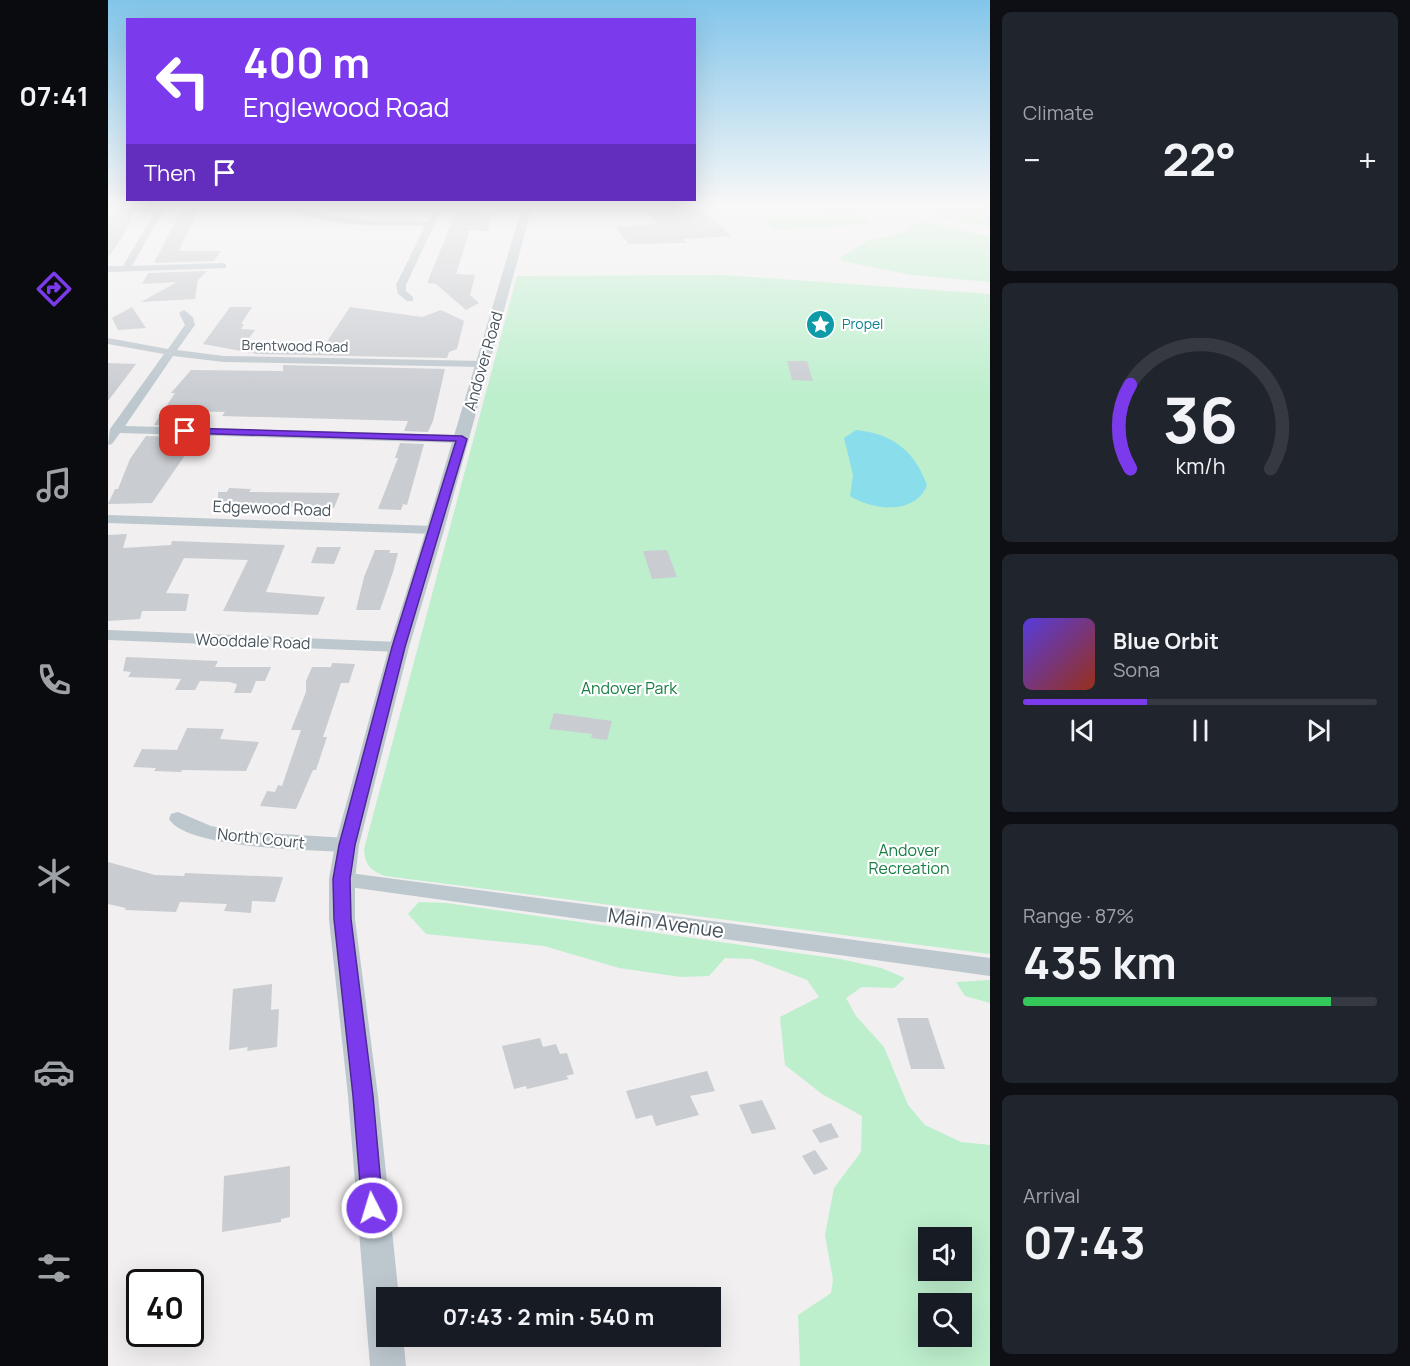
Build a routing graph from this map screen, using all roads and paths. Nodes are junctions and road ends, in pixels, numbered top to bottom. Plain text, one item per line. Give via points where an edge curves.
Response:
1 (108, 268) edge
2 (126, 268) joint
3 (138, 268) edge
4 (409, 268) edge
5 (510, 268) edge
6 (410, 299) dead end
7 (184, 314) dead end
8 (108, 341) edge
9 (171, 351) junction
10 (482, 364) junction
11 (116, 429) junction
12 (462, 439) junction
13 (108, 441) edge
14 (108, 519) edge
15 (435, 530) junction
16 (108, 635) edge
17 (399, 647) junction
18 (178, 819) dead end
19 (347, 845) junction
20 (342, 879) junction
21 (990, 967) edge
22 (388, 1366) edge

1 - 2 street
2 - 3 street
4 - 6 street via 401,292
5 - 10 street, Andover Road
7 - 9 street via 190,325
8 - 9 street, Brentwood Road
9 - 10 street, Brentwood Road via 259,360
9 - 11 street
10 - 12 street, Andover Road
11 - 12 street
11 - 13 street
12 - 15 street, Andover Road
14 - 15 street, Edgewood Road
15 - 17 street, Andover Road
16 - 17 street, Wooddale Road
17 - 19 street, Andover Road
18 - 19 street, North Court via 207,832 236,838
19 - 20 street, Andover Road
20 - 21 street, Main Avenue
20 - 22 street, Andover Road via 342,919

